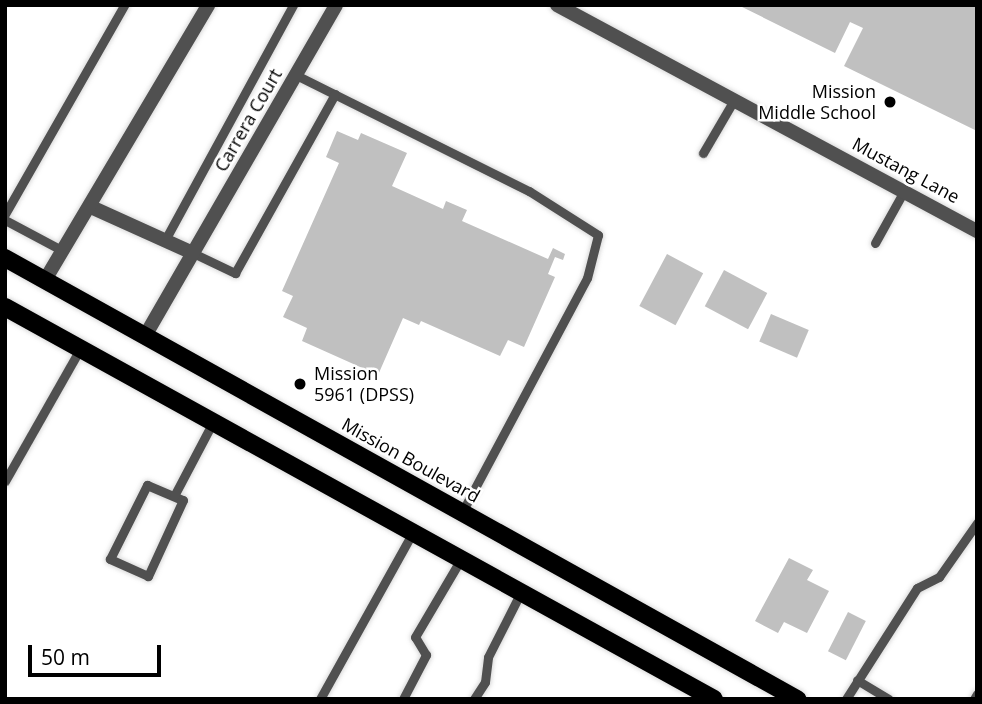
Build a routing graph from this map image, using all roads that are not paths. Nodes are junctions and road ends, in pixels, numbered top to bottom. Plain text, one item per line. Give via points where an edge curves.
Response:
1 (124, 5) edge
2 (208, 5) edge
3 (293, 5) edge
4 (336, 5) edge
5 (557, 5) edge
6 (296, 75) junction
7 (335, 94) junction
8 (734, 100) junction
9 (703, 153) dead end
10 (904, 191) junction
11 (91, 207) junction
12 (5, 214) edge
13 (5, 220) edge
14 (977, 231) edge
15 (165, 240) junction
16 (875, 243) dead end
17 (63, 251) junction
18 (193, 253) junction
19 (5, 258) edge
20 (45, 280) junction
21 (5, 307) edge
22 (145, 336) junction
23 (80, 349) junction
24 (213, 422) junction
25 (5, 481) edge
26 (174, 496) junction
27 (462, 512) junction
28 (977, 523) edge
29 (413, 532) junction
30 (461, 559) junction
31 (521, 592) junction
32 (857, 680) junction
33 (977, 694) edge
34 (320, 699) edge
35 (403, 699) edge
36 (474, 699) edge
37 (714, 699) edge
38 (797, 699) edge
39 (846, 699) edge
40 (889, 699) edge
41 (974, 699) edge

1 - 12 lane
2 - 11 street
3 - 15 lane
4 - 6 street, Carrera Court
5 - 8 street, Mustang Lane
6 - 7 lane
6 - 18 street, Carrera Court
7 - 18 lane via 235,273
7 - 27 lane via 529,191 598,235 587,278
8 - 9 lane
8 - 10 street, Mustang Lane
10 - 14 street, Mustang Lane
10 - 16 lane
11 - 15 street
11 - 17 street
13 - 17 lane
15 - 18 street
17 - 20 street
18 - 22 street, Carrera Court
19 - 20 main road, Mission Boulevard
20 - 22 main road, Mission Boulevard
21 - 23 main road
22 - 27 main road, Mission Boulevard
23 - 24 main road
23 - 25 lane
24 - 26 lane
24 - 29 main road
26 - 26 lane via 147,485 110,559 148,576 183,500
27 - 38 main road, Mission Boulevard
28 - 32 lane via 939,578 916,588
29 - 30 main road
29 - 34 lane
30 - 31 main road
30 - 35 lane via 415,637 426,655
31 - 36 lane via 488,657 485,682
31 - 37 main road
32 - 39 lane
32 - 40 lane
33 - 41 lane

